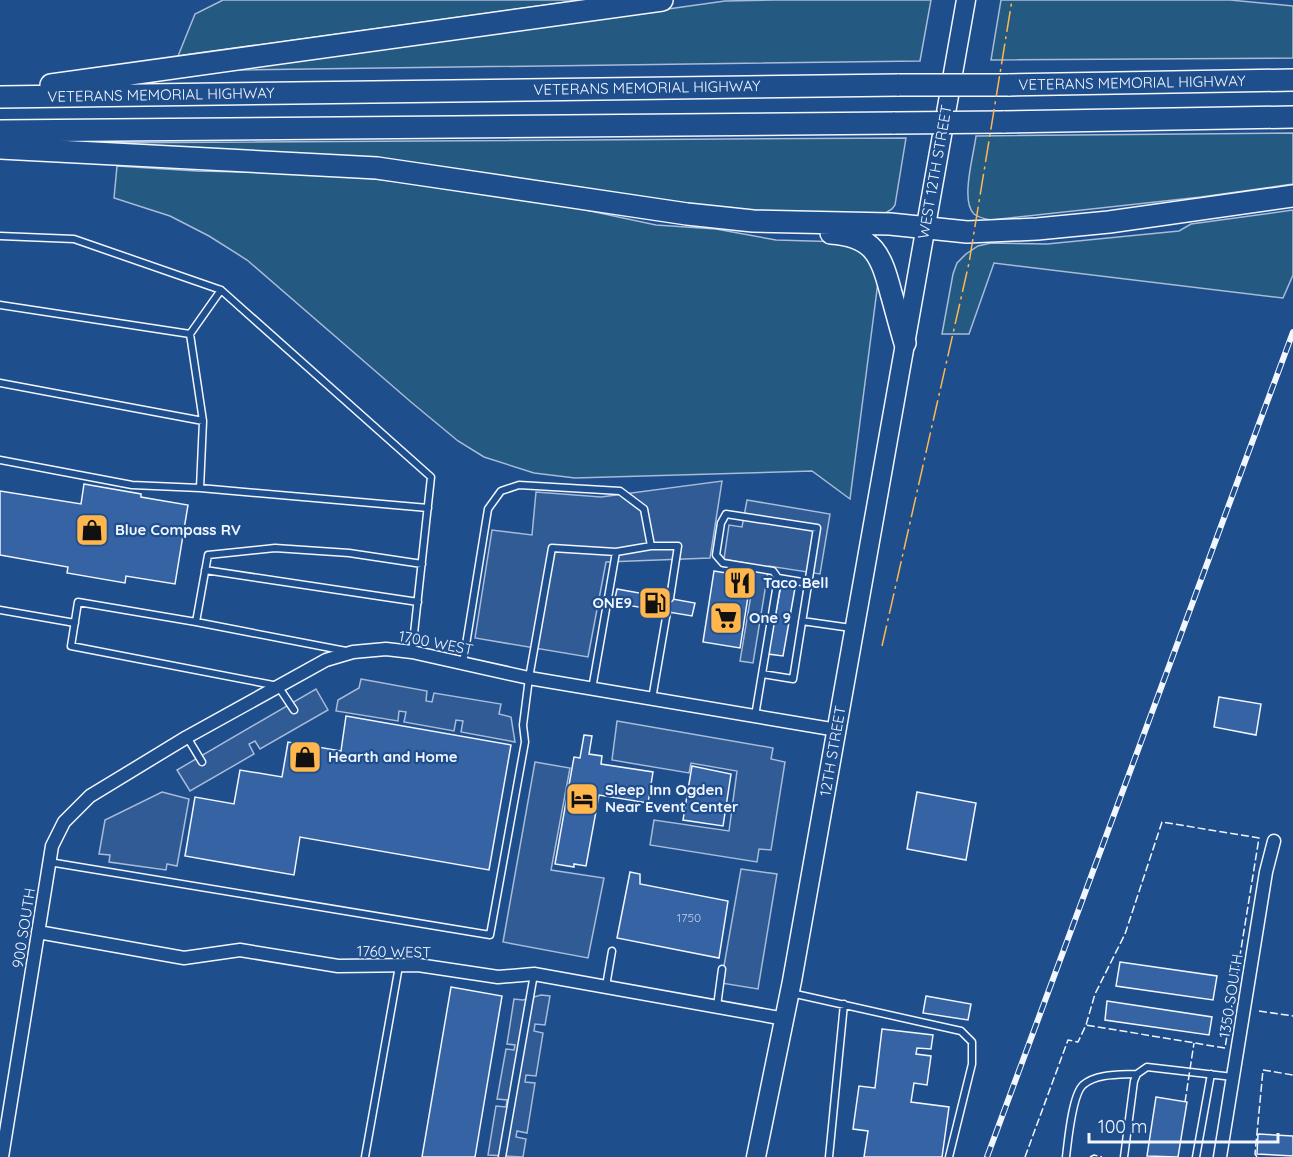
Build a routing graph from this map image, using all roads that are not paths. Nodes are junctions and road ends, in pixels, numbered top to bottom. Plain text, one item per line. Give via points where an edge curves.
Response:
1 (662, 0) edge
2 (966, 0) edge
3 (1293, 81) edge
4 (0, 92) edge
5 (0, 97) edge
6 (1293, 117) edge
7 (0, 131) edge
8 (0, 148) edge
9 (1293, 196) edge
10 (753, 221) junction
11 (925, 228) junction
12 (0, 236) edge
13 (221, 290) junction
14 (0, 305) edge
15 (190, 334) junction
16 (905, 343) junction
17 (0, 383) edge
18 (203, 422) junction
19 (0, 460) edge
20 (200, 488) junction
21 (428, 508) junction
22 (651, 546) junction
23 (616, 552) junction
24 (422, 564) junction
25 (205, 570) junction
26 (778, 578) junction
27 (808, 583) junction
28 (670, 598) dead end
29 (418, 602) junction
30 (0, 610) edge
31 (667, 612) dead end
32 (802, 621) junction
33 (196, 622) junction
34 (75, 623) junction
35 (855, 629) junction
36 (353, 652) junction
37 (412, 652) junction
38 (463, 663) junction
39 (762, 674) junction
40 (529, 678) junction
41 (278, 686) junction
42 (592, 689) junction
43 (652, 699) junction
44 (294, 710) dead end
45 (756, 716) junction
46 (837, 730) junction
47 (187, 737) junction
48 (202, 762) dead end
49 (1274, 841) dead end
50 (52, 846) joint
51 (50, 862) junction
52 (38, 932) junction
53 (612, 951) dead end
54 (399, 965) junction
55 (722, 969) dead end
56 (534, 974) junction
57 (606, 987) junction
58 (790, 993) junction
59 (844, 1004) junction
60 (716, 1007) junction
61 (785, 1018) junction
62 (1137, 1074) junction
63 (1210, 1074) junction
64 (1233, 1077) junction
65 (2, 1157) edge
66 (365, 1157) edge
67 (502, 1157) edge
68 (756, 1157) edge
69 (829, 1157) edge
70 (949, 1157) edge
71 (1066, 1157) edge
72 (1124, 1157) edge
73 (1196, 1157) edge
74 (1220, 1157) edge

1 - 4 highway
2 - 11 main road, WEST 12TH STREET
3 - 5 highway, VETERANS MEMORIAL HIGHWAY, bridge
6 - 7 highway, bridge
8 - 10 highway via 377,168
9 - 11 highway via 1037,229 967,232
10 - 11 highway
10 - 16 highway via 793,231 853,236 866,242 878,253 884,268
11 - 16 main road, WEST 12TH STREET
12 - 13 lane via 74,239
13 - 15 lane
13 - 21 lane via 432,477
14 - 15 lane
15 - 18 lane
16 - 35 main road, 12TH STREET
17 - 18 lane
18 - 20 lane
19 - 20 lane via 132,485
20 - 21 lane
21 - 24 lane
22 - 23 lane
22 - 28 lane via 678,546
22 - 38 lane via 644,509 620,491 519,485 501,491 488,509
23 - 40 lane via 552,548
23 - 42 lane
24 - 25 lane via 349,553 275,548 208,555
24 - 29 lane
25 - 29 lane
25 - 33 lane
26 - 27 lane
26 - 27 lane via 773,571 723,563 716,555 726,514 817,528
26 - 39 lane
27 - 32 lane
29 - 37 lane
30 - 34 lane
31 - 43 lane
32 - 35 lane
32 - 39 lane via 793,679
33 - 34 lane via 78,602
33 - 36 lane
34 - 41 lane via 71,646
35 - 46 main road, 12TH STREET
36 - 37 street, 1700 WEST
36 - 41 street, 1700 WEST via 326,660
37 - 38 street, 1700 WEST
38 - 40 street, 1700 WEST
39 - 45 lane
40 - 42 street, 1700 WEST
40 - 51 lane via 523,725 525,742 490,934
41 - 44 lane
41 - 47 street, 1700 WEST
42 - 43 street, 1700 WEST
43 - 45 street, 1700 WEST
45 - 46 street, 1700 WEST
46 - 58 main road, 12TH STREET
47 - 48 lane
47 - 50 street, 1700 WEST via 90,796 64,822
49 - 64 street, 1350 SOUTH
50 - 51 street, 900 SOUTH
51 - 52 street, 900 SOUTH
52 - 54 street, 1760 WEST via 184,957 240,950 338,966
52 - 65 street, 900 SOUTH
53 - 57 lane
54 - 56 street, 1760 WEST via 418,964 498,977
54 - 66 lane
55 - 60 lane
56 - 57 street, 1760 WEST
56 - 67 lane
57 - 60 street, 1760 WEST
58 - 59 lane
58 - 61 main road, 12TH STREET
59 - 69 lane
59 - 70 lane via 961,1030 972,1041 972,1064
60 - 61 street, 1760 WEST
61 - 68 main road, 12TH STREET
62 - 63 lane via 1147,1067
62 - 71 lane via 1102,1076 1083,1085 1077,1096
62 - 72 lane
63 - 64 lane
63 - 73 lane
64 - 74 street, 1350 SOUTH

